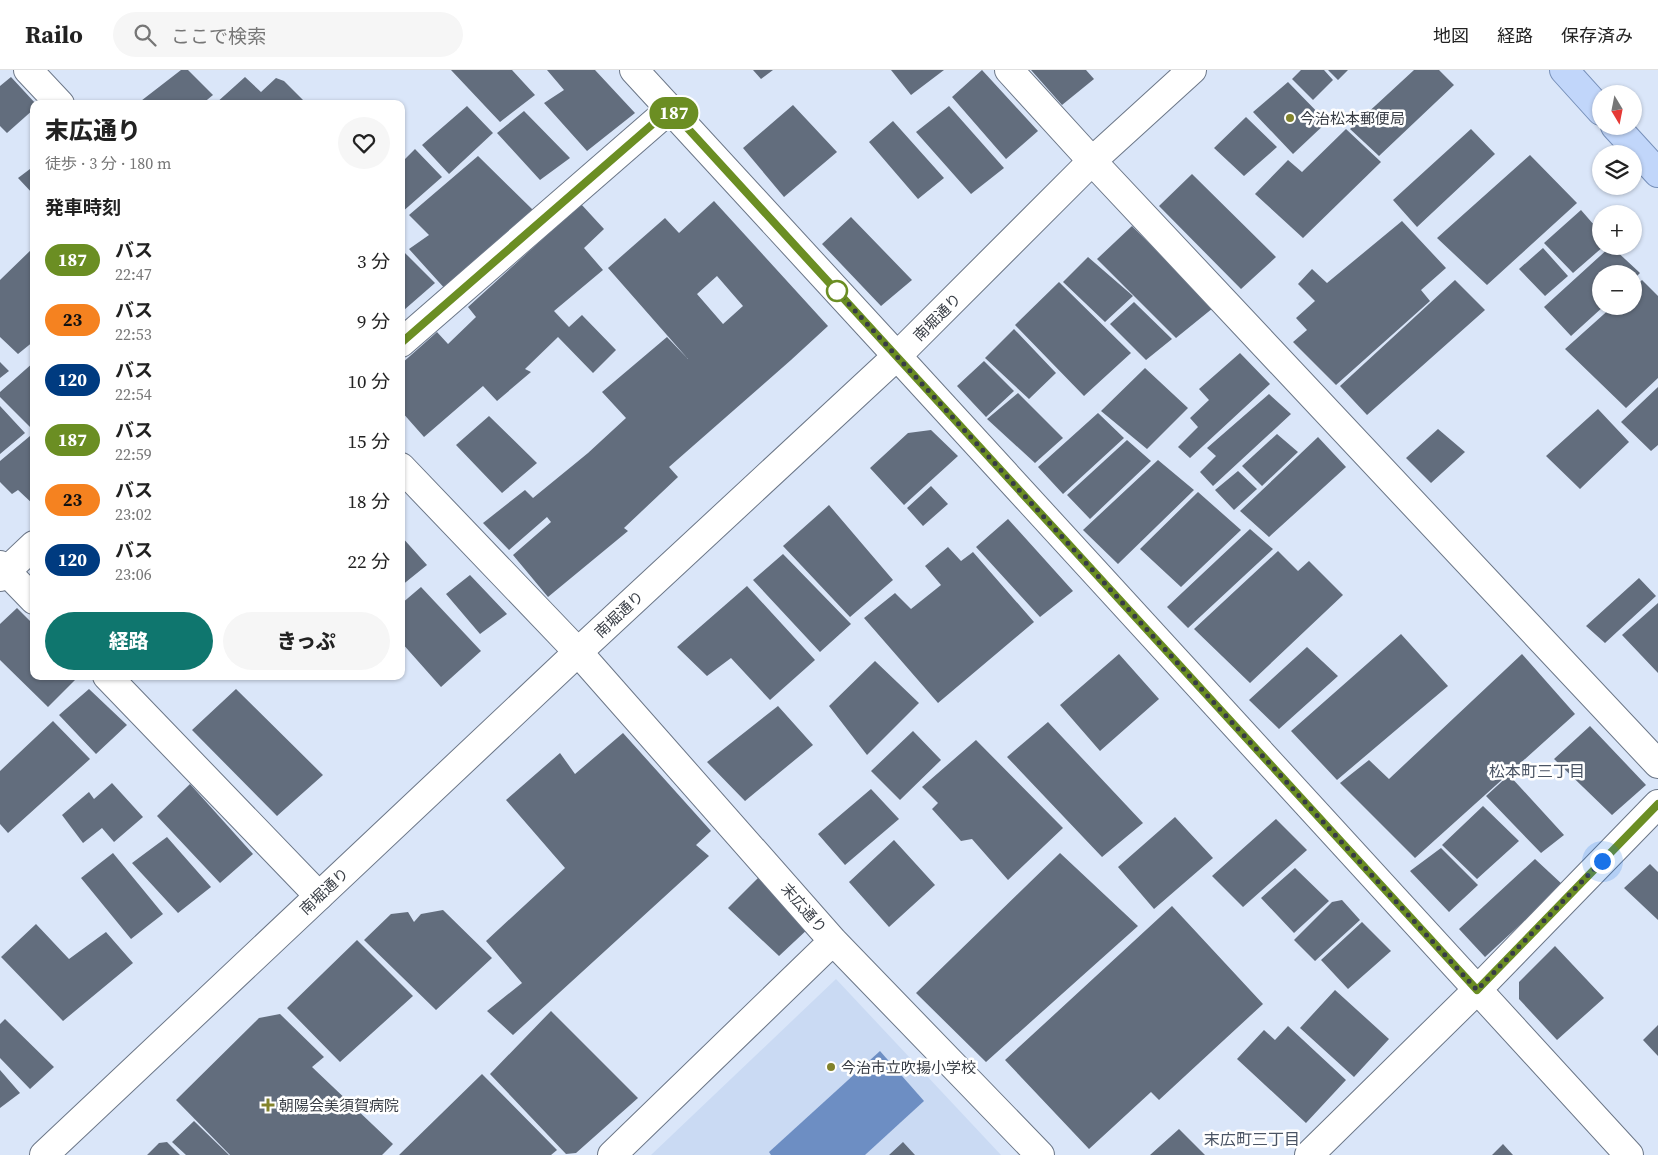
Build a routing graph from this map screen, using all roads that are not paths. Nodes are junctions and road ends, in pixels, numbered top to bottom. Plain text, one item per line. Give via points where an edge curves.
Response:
1 (28, 70) edge
2 (634, 70) edge
3 (1009, 70) edge
4 (1192, 70) edge
5 (1564, 70) edge
6 (56, 100) edge
7 (1592, 101) edge
8 (670, 109) junction
9 (1623, 135) edge
10 (1092, 162) junction
11 (1658, 173) edge
12 (405, 340) edge
13 (897, 356) junction
14 (405, 471) edge
15 (30, 548) edge
16 (2, 571) edge
17 (30, 596) edge
18 (578, 652) junction
19 (111, 680) edge
20 (1658, 764) edge
21 (1658, 804) edge
22 (319, 896) junction
23 (833, 941) junction
24 (1477, 990) junction
25 (44, 1155) edge
26 (612, 1155) edge
27 (1040, 1155) edge
28 (1309, 1155) edge
29 (1630, 1155) edge

1 - 6 street
2 - 8 street
3 - 10 street
4 - 10 street, 南堀通り
5 - 7 main road
8 - 12 street
8 - 13 street
9 - 11 main road
10 - 13 street, 南堀通り
10 - 20 street
13 - 18 street, 南堀通り
13 - 24 street
14 - 18 street, 末広通り
15 - 16 street
16 - 17 street
18 - 22 street, 南堀通り
18 - 23 street, 末広通り
19 - 22 street
21 - 24 street
22 - 25 street, 南堀通り
23 - 26 street
23 - 27 street, 末広通り
24 - 28 street
24 - 29 street

